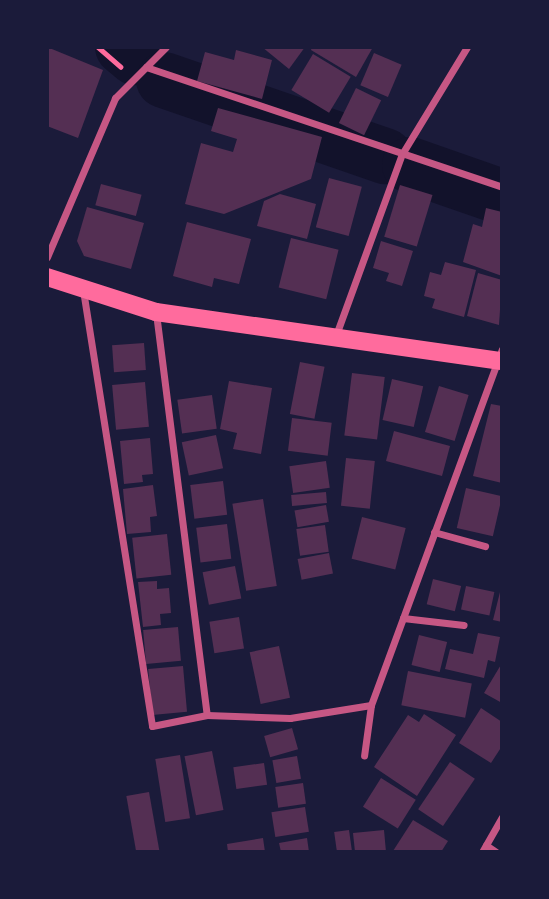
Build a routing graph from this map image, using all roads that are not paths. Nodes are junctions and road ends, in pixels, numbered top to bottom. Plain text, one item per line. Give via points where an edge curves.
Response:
1 (166, 47) edge
2 (467, 47) edge
3 (146, 66) junction
4 (402, 154) junction
5 (502, 187) edge
6 (47, 257) edge
7 (47, 277) edge
8 (83, 290) junction
9 (156, 313) junction
10 (335, 335) junction
11 (500, 357) edge
12 (434, 532) junction
13 (485, 546) dead end
14 (403, 618) junction
15 (464, 625) dead end
16 (371, 705) junction
17 (207, 715) junction
18 (364, 756) dead end
19 (502, 817) edge
20 (484, 848) edge
21 (496, 852) edge

1 - 3 street
2 - 4 street
3 - 4 street
3 - 6 street via 115,97
4 - 5 street
4 - 10 street
7 - 8 main road
8 - 9 main road
8 - 17 street via 152,726
9 - 10 main road
9 - 17 street
10 - 11 main road
11 - 12 street
12 - 13 street
12 - 14 street
14 - 15 street
14 - 16 street
16 - 17 street via 290,718
16 - 18 street
19 - 20 street
20 - 21 street

